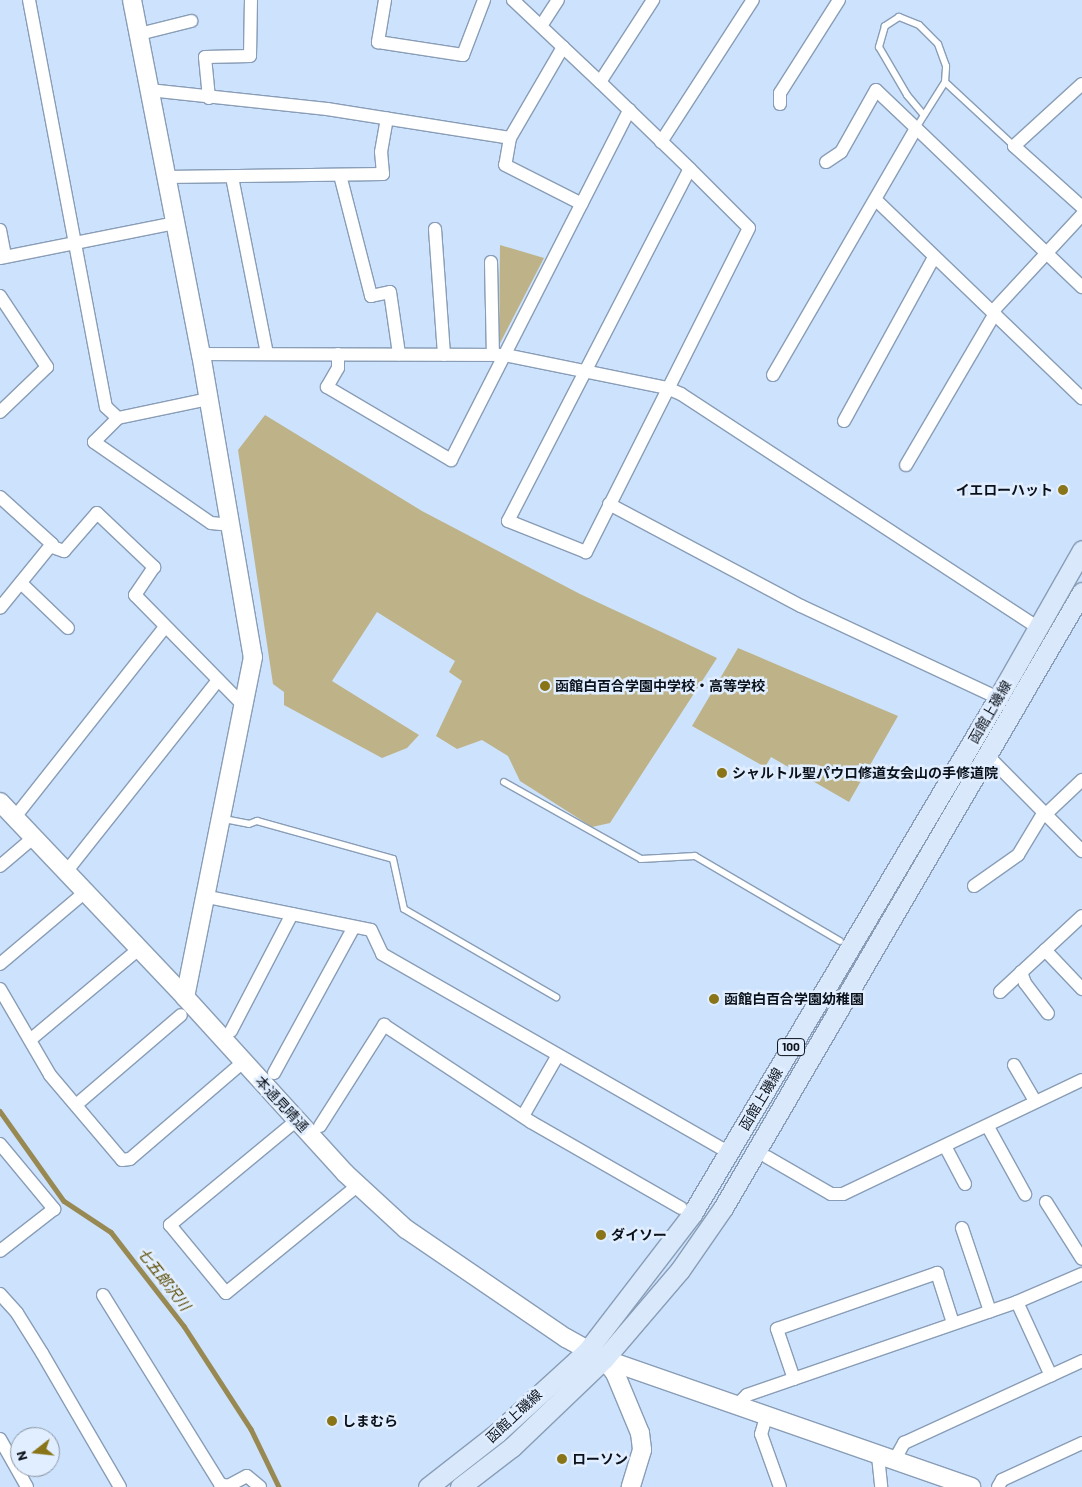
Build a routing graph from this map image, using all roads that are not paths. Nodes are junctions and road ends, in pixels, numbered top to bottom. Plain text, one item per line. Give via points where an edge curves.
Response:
1 (29, 0) edge
2 (132, 0) edge
3 (251, 0) edge
4 (385, 0) edge
5 (484, 0) edge
6 (514, 0) edge
7 (558, 0) edge
8 (653, 0) edge
9 (754, 0) edge
10 (839, 0) edge
11 (191, 21) dead end
12 (542, 26) junction
13 (139, 34) junction
14 (564, 47) junction
15 (600, 82) junction
16 (945, 82) junction
17 (1082, 84) edge
18 (149, 90) junction
19 (209, 98) junction
20 (780, 104) dead end
21 (629, 110) junction
22 (923, 114) junction
23 (386, 119) junction
24 (916, 128) junction
25 (510, 138) junction
26 (661, 142) junction
27 (1014, 146) junction
28 (826, 162) dead end
29 (690, 169) junction
30 (340, 175) junction
31 (166, 177) junction
32 (232, 177) junction
33 (876, 200) junction
34 (582, 204) junction
35 (1082, 207) edge
36 (1082, 215) edge
37 (175, 223) junction
38 (435, 229) dead end
39 (0, 230) edge
40 (74, 242) junction
41 (1048, 252) junction
42 (2, 256) edge
43 (934, 257) junction
44 (491, 262) dead end
45 (1082, 287) edge
46 (0, 296) edge
47 (994, 312) junction
48 (201, 354) junction
49 (267, 354) junction
50 (338, 354) junction
51 (399, 354) junction
52 (444, 354) junction
53 (499, 355) junction
54 (585, 370) junction
55 (774, 375) dead end
56 (667, 388) junction
57 (1082, 398) edge
58 (209, 399) junction
59 (0, 412) edge
60 (118, 418) junction
61 (844, 421) dead end
62 (906, 465) dead end
63 (0, 497) edge
64 (609, 504) junction
65 (231, 525) junction
66 (50, 546) junction
67 (1082, 552) edge
68 (21, 583) junction
69 (1082, 592) edge
70 (2, 603) edge
71 (165, 627) junction
72 (68, 628) dead end
73 (1038, 628) junction
74 (218, 680) junction
75 (998, 698) junction
76 (245, 707) junction
77 (988, 756) junction
78 (1082, 780) edge
79 (504, 782) dead end
80 (0, 802) edge
81 (1045, 813) junction
82 (15, 818) junction
83 (224, 819) junction
84 (33, 838) junction
85 (1082, 851) edge
86 (0, 866) edge
87 (66, 872) junction
88 (974, 886) dead end
89 (84, 892) junction
90 (208, 897) junction
91 (292, 914) junction
92 (1082, 916) edge
93 (354, 926) junction
94 (840, 941) dead end
95 (139, 949) junction
96 (1045, 950) junction
97 (0, 964) edge
98 (1021, 972) junction
99 (0, 989) edge
100 (1082, 989) edge
101 (1000, 992) dead end
102 (186, 997) junction
103 (556, 997) dead end
104 (1048, 1013) dead end
105 (181, 1015) dead end
106 (231, 1031) dead end
107 (30, 1040) junction
108 (558, 1055) junction
109 (243, 1062) junction
110 (1014, 1065) dead end
111 (274, 1073) dead end
112 (1082, 1080) edge
113 (1035, 1101) junction
114 (76, 1105) junction
115 (523, 1116) junction
116 (297, 1120) junction
117 (320, 1126) dead end
118 (988, 1127) junction
119 (1, 1145) edge
120 (945, 1146) junction
121 (721, 1148) dead end
122 (767, 1157) dead end
123 (965, 1184) dead end
124 (357, 1186) junction
125 (1025, 1194) dead end
126 (1046, 1202) dead end
127 (681, 1208) dead end
128 (962, 1228) dead end
129 (0, 1251) edge
130 (1082, 1259) edge
131 (1082, 1274) edge
132 (0, 1294) edge
133 (103, 1294) dead end
134 (1017, 1302) junction
135 (990, 1310) junction
136 (953, 1323) junction
137 (596, 1355) junction
138 (1082, 1361) edge
139 (1051, 1376) junction
140 (794, 1379) junction
141 (735, 1406) junction
142 (766, 1417) junction
143 (0, 1439) edge
144 (1082, 1443) edge
145 (886, 1459) junction
146 (27, 1487) edge
147 (120, 1487) edge
148 (260, 1487) edge
149 (428, 1487) edge
150 (460, 1487) edge
151 (631, 1487) edge
152 (780, 1487) edge
153 (881, 1487) edge
154 (971, 1487) edge
155 (998, 1487) edge

1 - 40 street
2 - 13 street
3 - 19 street via 250,56 206,57
4 - 5 street via 378,42 463,55
6 - 12 street
7 - 12 street
8 - 15 street
9 - 26 street
10 - 20 street via 780,93
11 - 13 street
12 - 14 street
13 - 18 street
14 - 15 street
14 - 25 street
15 - 21 street
16 - 22 lane
16 - 22 lane via 946,66 938,44 919,24 906,17 892,20 878,42 880,53
16 - 27 lane
17 - 27 street
18 - 19 street
18 - 31 street
19 - 23 street via 327,109
21 - 26 street
21 - 34 street
22 - 24 lane
23 - 25 street
23 - 30 street via 381,152 383,174
24 - 28 street via 876,90 841,152
24 - 33 street
24 - 41 street
25 - 34 street via 505,165
26 - 29 street
27 - 35 street
29 - 54 street
29 - 56 street via 749,228
30 - 32 street
30 - 51 street via 371,296 390,292
31 - 32 street
31 - 37 street
32 - 49 street
33 - 43 street
33 - 55 street
34 - 53 street
36 - 41 street
37 - 40 street
37 - 48 street
38 - 52 street
39 - 42 street
40 - 42 street
40 - 60 street via 106,407
41 - 45 street
41 - 47 street
43 - 47 street
43 - 61 street
44 - 53 street
46 - 59 street via 47,367
47 - 57 street
47 - 62 street
48 - 49 street
48 - 58 street
49 - 50 street
50 - 51 street
50 - 53 street via 338,368 327,387 451,460
51 - 52 street
52 - 53 street
53 - 54 street
54 - 56 street
54 - 64 street via 508,521 586,552
56 - 64 street
56 - 73 street via 681,394
58 - 60 street
58 - 65 street
60 - 65 street via 94,442 211,523
63 - 66 street via 52,544
64 - 75 street via 801,606
65 - 76 street via 253,657
66 - 68 street
66 - 71 street via 64,551 97,512 154,567 135,595
67 - 73 main road, 函館上磯線 / 100
68 - 70 street
68 - 72 street
69 - 77 main road, 函館上磯線 / 100
71 - 74 street
71 - 82 street
73 - 75 main road, 函館上磯線 / 100
74 - 76 street
74 - 87 street
75 - 137 main road, 函館上磯線 / 100 via 692,1214
76 - 83 street
77 - 81 street
77 - 137 main road, 函館上磯線 / 100 via 723,1208 680,1270
78 - 81 street
79 - 94 lane via 642,858 695,856
80 - 82 street, 本通見晴通
81 - 85 street
81 - 88 street via 1018,855
82 - 84 street, 本通見晴通
83 - 90 street
83 - 103 lane via 249,824 256,821 393,859 404,909
84 - 86 street
84 - 87 street, 本通見晴通
87 - 89 street, 本通見晴通
89 - 95 street, 本通見晴通
89 - 97 street
90 - 91 street
90 - 102 street
91 - 93 street
91 - 106 street
92 - 96 street
93 - 108 street via 371,930 382,954
93 - 111 street
95 - 102 street, 本通見晴通
95 - 107 street
96 - 98 street
96 - 100 street
98 - 101 street
98 - 104 street via 1025,983
99 - 107 street
102 - 109 street, 本通見晴通
105 - 114 street
107 - 114 street via 50,1075
108 - 115 street
108 - 121 street
109 - 114 street via 130,1159 122,1160
109 - 116 street, 本通見晴通
110 - 113 street
112 - 113 street
113 - 118 street
115 - 117 street via 384,1025
115 - 127 street
116 - 124 street, 本通見晴通
116 - 124 street via 170,1225 226,1293
118 - 120 street
118 - 125 street
119 - 129 street via 54,1209
120 - 122 street via 864,1186 836,1196
120 - 123 street
124 - 137 street, 本通見晴通 via 406,1229
126 - 130 street
128 - 135 street
131 - 134 street
132 - 147 street via 16,1312 42,1353
133 - 148 street via 220,1484 228,1486 247,1476
134 - 135 street
134 - 139 street
135 - 136 street
136 - 140 street
136 - 140 street via 936,1273 776,1329
137 - 141 street
137 - 149 main road, 函館上磯線 / 100
137 - 150 main road, 函館上磯線 / 100 via 512,1447
137 - 151 street via 615,1373 640,1433 642,1450
138 - 139 street
139 - 145 street via 904,1443
140 - 141 street via 747,1395
141 - 142 street
142 - 145 street
142 - 152 street via 761,1434
143 - 146 street
144 - 155 street via 1002,1480
145 - 153 street
145 - 154 street

